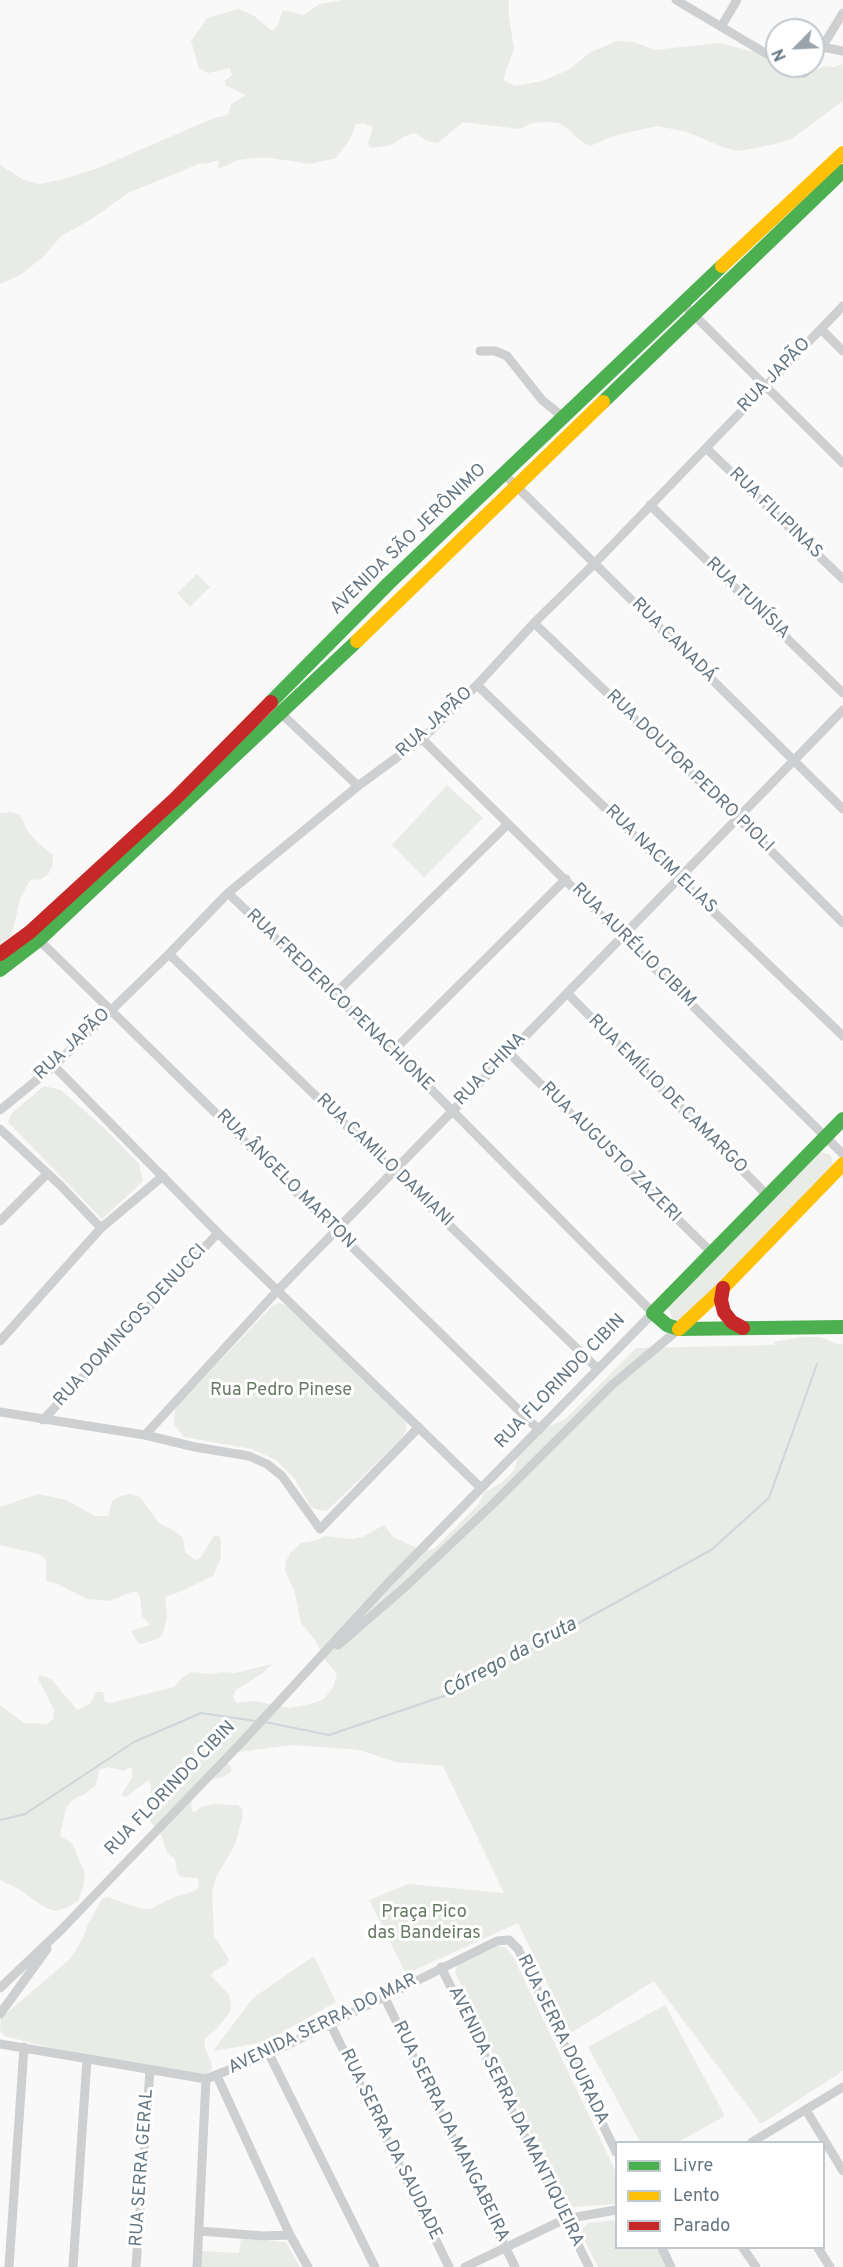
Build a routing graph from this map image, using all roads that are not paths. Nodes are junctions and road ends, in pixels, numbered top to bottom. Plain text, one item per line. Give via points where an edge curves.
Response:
1 (676, 0) edge
2 (736, 0) edge
3 (843, 13) edge
4 (721, 27) junction
5 (825, 42) edge
6 (825, 48) edge
7 (843, 51) edge
8 (765, 53) edge
9 (843, 153) edge
10 (843, 171) edge
11 (682, 303) junction
12 (843, 306) edge
13 (694, 316) junction
14 (821, 329) junction
15 (480, 351) dead end
16 (843, 351) edge
17 (766, 385) junction
18 (562, 417) junction
19 (706, 448) junction
20 (843, 463) edge
21 (504, 474) junction
22 (517, 487) junction
23 (650, 505) junction
24 (595, 563) junction
25 (843, 579) edge
26 (534, 623) junction
27 (477, 685) junction
28 (843, 693) edge
29 (270, 703) junction
30 (843, 710) edge
31 (280, 714) junction
32 (422, 739) junction
33 (794, 761) junction
34 (358, 786) junction
35 (843, 808) edge
36 (738, 818) junction
37 (508, 824) junction
38 (679, 878) junction
39 (566, 879) junction
40 (228, 893) junction
41 (843, 923) edge
42 (622, 935) junction
43 (34, 936) junction
44 (0, 954) edge
45 (170, 954) junction
46 (0, 970) edge
47 (567, 993) junction
48 (334, 995) junction
49 (111, 1009) junction
50 (843, 1036) edge
51 (393, 1051) junction
52 (508, 1052) junction
53 (54, 1066) junction
54 (0, 1110) edge
55 (452, 1110) junction
56 (843, 1119) edge
57 (0, 1129) edge
58 (826, 1137) junction
59 (843, 1154) edge
60 (843, 1164) edge
61 (394, 1170) junction
62 (47, 1174) junction
63 (163, 1176) junction
64 (768, 1196) junction
65 (0, 1221) edge
66 (101, 1228) junction
67 (336, 1230) junction
68 (218, 1233) junction
69 (712, 1253) junction
70 (723, 1288) junction
71 (278, 1290) junction
72 (653, 1313) junction
73 (843, 1327) edge
74 (743, 1328) junction
75 (679, 1329) junction
76 (0, 1341) edge
77 (598, 1369) junction
78 (0, 1412) edge
79 (43, 1420) junction
80 (419, 1427) junction
81 (539, 1430) junction
82 (145, 1435) junction
83 (481, 1488) junction
84 (306, 1672) junction
85 (61, 1930) junction
86 (497, 1941) joint
87 (441, 1967) junction
88 (0, 1988) edge
89 (384, 1996) junction
90 (0, 2014) edge
91 (330, 2023) junction
92 (0, 2043) edge
93 (24, 2047) junction
94 (269, 2054) junction
95 (87, 2059) junction
96 (150, 2070) junction
97 (217, 2076) junction
98 (206, 2079) junction
99 (843, 2087) edge
100 (806, 2110) junction
101 (755, 2141) edge
102 (825, 2141) edge
103 (825, 2141) edge
104 (615, 2150) edge
105 (843, 2171) edge
106 (615, 2210) edge
107 (565, 2219) junction
108 (199, 2231) junction
109 (290, 2235) junction
110 (506, 2246) junction
111 (663, 2249) edge
112 (744, 2249) edge
113 (819, 2249) edge
114 (9, 2267) edge
115 (73, 2267) edge
116 (136, 2267) edge
117 (197, 2267) edge
118 (308, 2267) edge
119 (375, 2267) edge
120 (449, 2267) edge
121 (465, 2267) edge
122 (515, 2267) edge
123 (589, 2267) edge
124 (671, 2267) edge
125 (756, 2267) edge
126 (830, 2267) edge

1 - 4 street
2 - 4 street
3 - 5 street
4 - 8 street
6 - 7 street
9 - 11 street, AVENIDA SÃO JERÔNIMO
10 - 13 street, AVENIDA SÃO JERÔNIMO
11 - 13 street
11 - 18 street, AVENIDA SÃO JERÔNIMO
12 - 14 street, RUA JAPÃO
13 - 17 street
13 - 22 street, AVENIDA SÃO JERÔNIMO
14 - 16 street
14 - 17 street, RUA JAPÃO
15 - 18 street via 507,356 542,400
17 - 19 street, RUA JAPÃO
17 - 20 street
18 - 21 street, AVENIDA SÃO JERÔNIMO
19 - 23 street, RUA JAPÃO
19 - 25 street, RUA FILIPINAS
21 - 22 street, RUA CANADÁ
21 - 29 street, AVENIDA SÃO JERÔNIMO
22 - 24 street, RUA CANADÁ
22 - 31 street, AVENIDA SÃO JERÔNIMO
23 - 24 street, RUA JAPÃO
23 - 28 street, RUA TUNÍSIA
24 - 26 street, RUA JAPÃO
24 - 33 street, RUA CANADÁ
26 - 27 street, RUA JAPÃO
26 - 36 street, RUA DOUTOR PEDRO PIOLI
27 - 32 street, RUA JAPÃO
27 - 38 street, RUA NACIM ELIAS
29 - 31 street
29 - 43 street, AVENIDA SÃO JERÔNIMO
30 - 33 street, RUA CHINA
31 - 34 street
31 - 43 street, AVENIDA SÃO JERÔNIMO
32 - 34 street, RUA JAPÃO
32 - 37 street, RUA AURÉLIO CIBIM
33 - 35 street, RUA CANADÁ
33 - 36 street, RUA CHINA
34 - 40 street, RUA JAPÃO
36 - 38 street, RUA CHINA
36 - 41 street, RUA DOUTOR PEDRO PIOLI
37 - 39 street, RUA AURÉLIO CIBIM
37 - 48 street
38 - 42 street, RUA CHINA
38 - 50 street, RUA NACIM ELIAS
39 - 42 street, RUA AURÉLIO CIBIM
39 - 51 street
40 - 45 street, RUA JAPÃO
40 - 48 street, RUA FREDERICO PENACHIONE
42 - 47 street, RUA CHINA
42 - 58 street, RUA AURÉLIO CIBIM
43 - 44 street, AVENIDA SÃO JERÔNIMO
43 - 46 street, AVENIDA SÃO JERÔNIMO
43 - 49 street, RUA ÂNGELO MARTON
45 - 49 street, RUA JAPÃO
45 - 61 street, RUA CAMILO DAMIANI
47 - 52 street, RUA CHINA
47 - 64 street, RUA EMÍLIO DE CAMARGO
48 - 51 street, RUA FREDERICO PENACHIONE
49 - 53 street, RUA JAPÃO
49 - 67 street, RUA ÂNGELO MARTON
51 - 55 street, RUA FREDERICO PENACHIONE
52 - 55 street, RUA CHINA
52 - 69 street, RUA AUGUSTO ZAZERI
53 - 54 street, RUA JAPÃO
53 - 63 street
55 - 61 street, RUA CHINA
55 - 72 street, RUA FREDERICO PENACHIONE
56 - 58 street, RUA FLORINDO CIBIN
57 - 62 street
58 - 59 street, RUA AURÉLIO CIBIM
58 - 64 street, RUA FLORINDO CIBIN
60 - 70 street, RUA FLORINDO CIBIN
61 - 67 street, RUA CHINA
61 - 77 street, RUA CAMILO DAMIANI
62 - 65 street
62 - 66 street
63 - 66 street
63 - 68 street
64 - 69 street, RUA FLORINDO CIBIN
66 - 76 street
67 - 71 street, RUA CHINA
67 - 81 street, RUA ÂNGELO MARTON
68 - 71 street
68 - 79 street, RUA DOMINGOS DENUCCI
69 - 72 street, RUA FLORINDO CIBIN
70 - 74 street via 724,1312
70 - 75 street, RUA FLORINDO CIBIN
71 - 80 street
71 - 82 street, RUA CHINA
72 - 75 street
72 - 77 street, RUA FLORINDO CIBIN
73 - 74 street
74 - 75 street
75 - 84 street, RUA FLORINDO CIBIN via 612,1385 397,1595
77 - 81 street, RUA FLORINDO CIBIN
78 - 79 street
79 - 82 street
80 - 82 street via 320,1529 282,1476 267,1464 249,1456
80 - 83 street
81 - 83 street, RUA FLORINDO CIBIN
83 - 84 street, RUA FLORINDO CIBIN
84 - 85 street, RUA FLORINDO CIBIN
85 - 88 street, RUA FLORINDO CIBIN
85 - 90 street, RUA FLORINDO CIBIN
86 - 87 street, AVENIDA SERRA DO MAR
86 - 104 street, RUA SERRA DOURADA via 509,1940 518,1949
87 - 89 street, AVENIDA SERRA DO MAR
87 - 107 street, AVENIDA SERRA DA MANTIQUEIRA
89 - 91 street, AVENIDA SERRA DO MAR
89 - 110 street, RUA SERRA DA MANGABEIRA
91 - 94 street, AVENIDA SERRA DO MAR
91 - 120 street, RUA SERRA DA SAUDADE
92 - 93 street, AVENIDA SERRA DO MAR
93 - 95 street, AVENIDA SERRA DO MAR
93 - 114 street
94 - 97 street, AVENIDA SERRA DO MAR
94 - 119 street
95 - 96 street, AVENIDA SERRA DO MAR
95 - 115 street
96 - 98 street, AVENIDA SERRA DO MAR
96 - 116 street, RUA SERRA GERAL
97 - 98 street, AVENIDA SERRA DO MAR
97 - 109 street
98 - 108 street
99 - 100 street
100 - 101 street
100 - 103 street
102 - 105 street
106 - 107 street
107 - 110 street
107 - 123 street, AVENIDA SERRA DA MANTIQUEIRA
108 - 109 street
108 - 117 street
109 - 118 street
110 - 121 street
110 - 122 street, RUA SERRA DA MANGABEIRA
111 - 124 street
112 - 125 street
113 - 126 street

